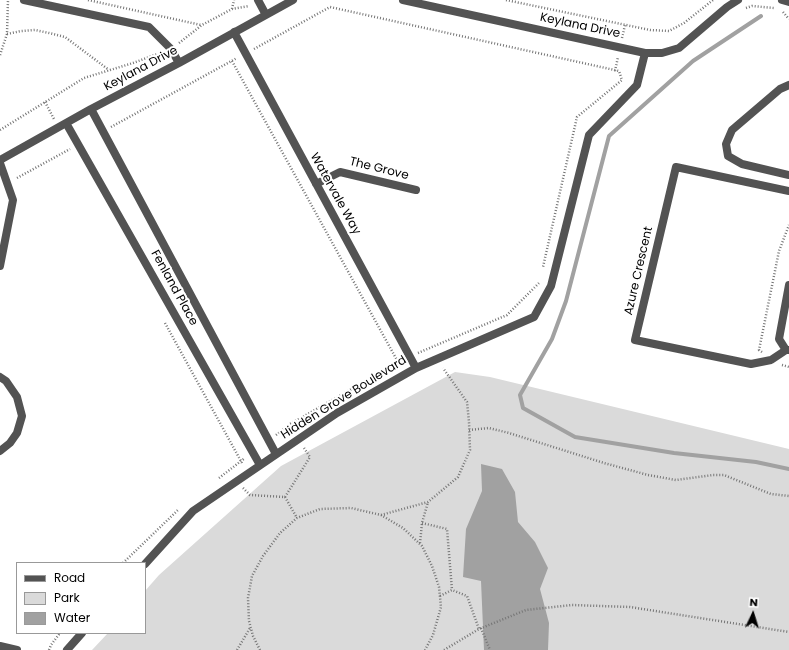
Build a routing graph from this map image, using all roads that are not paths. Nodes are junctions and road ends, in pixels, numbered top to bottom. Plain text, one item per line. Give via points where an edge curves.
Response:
1 (24, 0) edge
2 (258, 0) edge
3 (293, 0) edge
4 (403, 0) edge
5 (738, 0) edge
6 (782, 0) edge
7 (789, 2) edge
8 (266, 15) junction
9 (234, 32) junction
10 (645, 53) junction
11 (179, 63) junction
12 (789, 85) edge
13 (91, 109) junction
14 (66, 123) junction
15 (0, 162) edge
16 (789, 175) edge
17 (316, 184) junction
18 (416, 190) dead end
19 (789, 191) edge
20 (0, 266) edge
21 (789, 285) edge
22 (788, 350) edge
23 (416, 368) junction
24 (0, 377) edge
25 (0, 451) edge
26 (276, 454) junction
27 (260, 465) junction
28 (146, 563) edge
29 (81, 634) edge
30 (0, 646) edge
31 (17, 650) edge
32 (67, 650) edge

1 - 11 street via 149,27 171,49
2 - 8 street
3 - 8 street, Keylana Drive
4 - 10 street, Keylana Drive
5 - 10 street, Keylana Drive via 679,48 662,53
6 - 7 street
8 - 9 street, Keylana Drive
9 - 11 street, Keylana Drive
9 - 17 street, Watervale Way
10 - 23 street, Hidden Grove Boulevard via 637,85 588,135 551,286 534,317
11 - 13 street, Keylana Drive
12 - 16 street via 780,89 732,130 726,144 728,156 742,164
13 - 14 street, Keylana Drive
13 - 26 street, Fenland Place
14 - 15 street, Keylana Drive
14 - 27 street, Fenland Place
15 - 20 street via 13,200
17 - 18 street, The Grove via 340,172
17 - 23 street, Watervale Way
19 - 22 street, Azure Crescent via 676,167 635,340 751,364 771,360
21 - 22 street via 779,339
23 - 26 street, Hidden Grove Boulevard via 338,413
24 - 25 street via 6,381 17,398 22,416 17,433
26 - 27 street, Hidden Grove Boulevard
27 - 28 street, Hidden Grove Boulevard via 193,511
29 - 32 street
30 - 31 street

